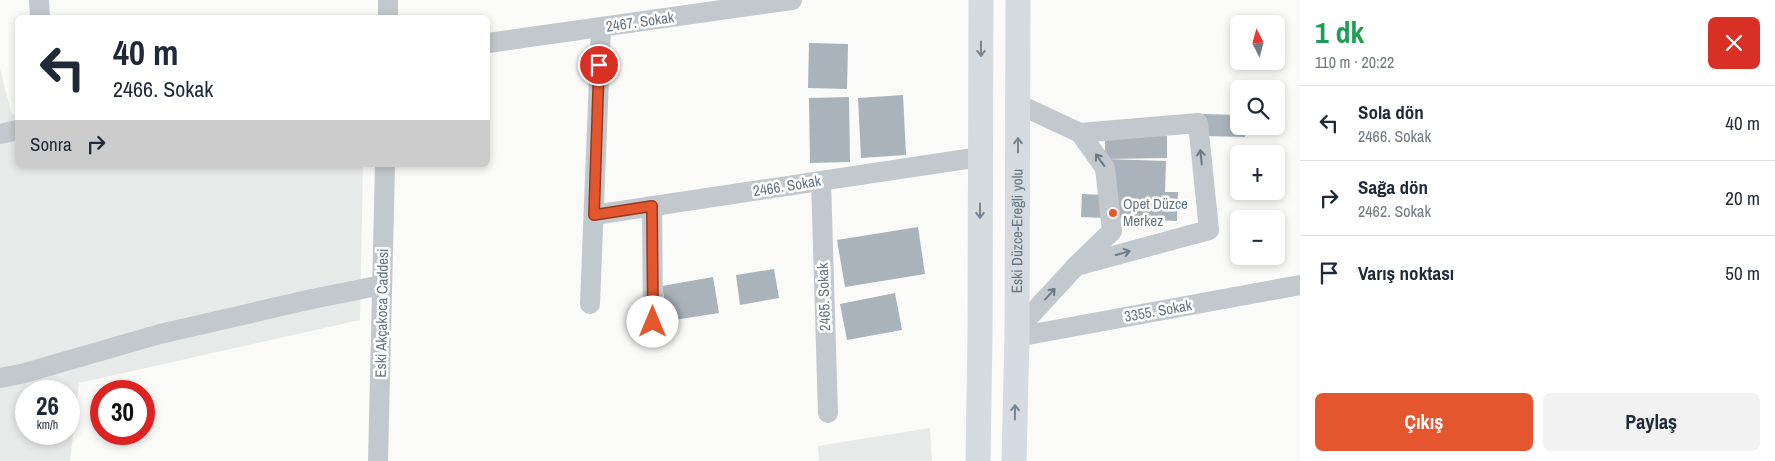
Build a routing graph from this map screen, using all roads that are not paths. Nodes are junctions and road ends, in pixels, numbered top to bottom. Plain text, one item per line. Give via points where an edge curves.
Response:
1 (39, 0) edge
2 (388, 0) edge
3 (792, 0) edge
4 (981, 0) edge
5 (1018, 0) edge
6 (40, 15) edge
7 (388, 15) edge
8 (601, 28) junction
9 (490, 43) edge
10 (1018, 104) junction
11 (15, 131) edge
12 (1080, 133) junction
13 (0, 134) edge
14 (980, 157) junction
15 (385, 167) edge
16 (821, 181) junction
17 (652, 206) junction
18 (594, 215) junction
19 (1076, 266) junction
20 (382, 285) junction
21 (1300, 285) edge
22 (590, 304) dead end
23 (653, 322) dead end
24 (1017, 334) junction
25 (0, 378) edge
26 (828, 413) dead end
27 (378, 461) edge
28 (978, 461) edge
29 (1014, 461) edge

1 - 6 street
2 - 7 street
3 - 8 street, 2467. Sokak
4 -> 14 main road
5 - 10 main road, Eski Düzce-Ereğli yolu
8 - 9 street, 2467. Sokak
8 - 18 street
10 - 12 street
24 -> 10 main road, Eski Düzce-Ereğli yolu
11 - 13 street
19 -> 12 street via 1112,231 1106,168
19 -> 12 street via 1209,230 1198,123
14 - 16 street, 2466. Sokak
14 -> 28 main road
15 - 20 street, Eski Akçakoca Caddesi
16 - 17 street, 2466. Sokak
16 - 26 street, 2465. Sokak
17 - 18 street, 2466. Sokak
17 - 23 street
18 - 22 street
24 -> 19 street
20 - 25 street via 160,334
20 - 27 street, Eski Akçakoca Caddesi
21 - 24 street, 3355. Sokak
29 -> 24 main road, Eski Düzce-Ereğli yolu

